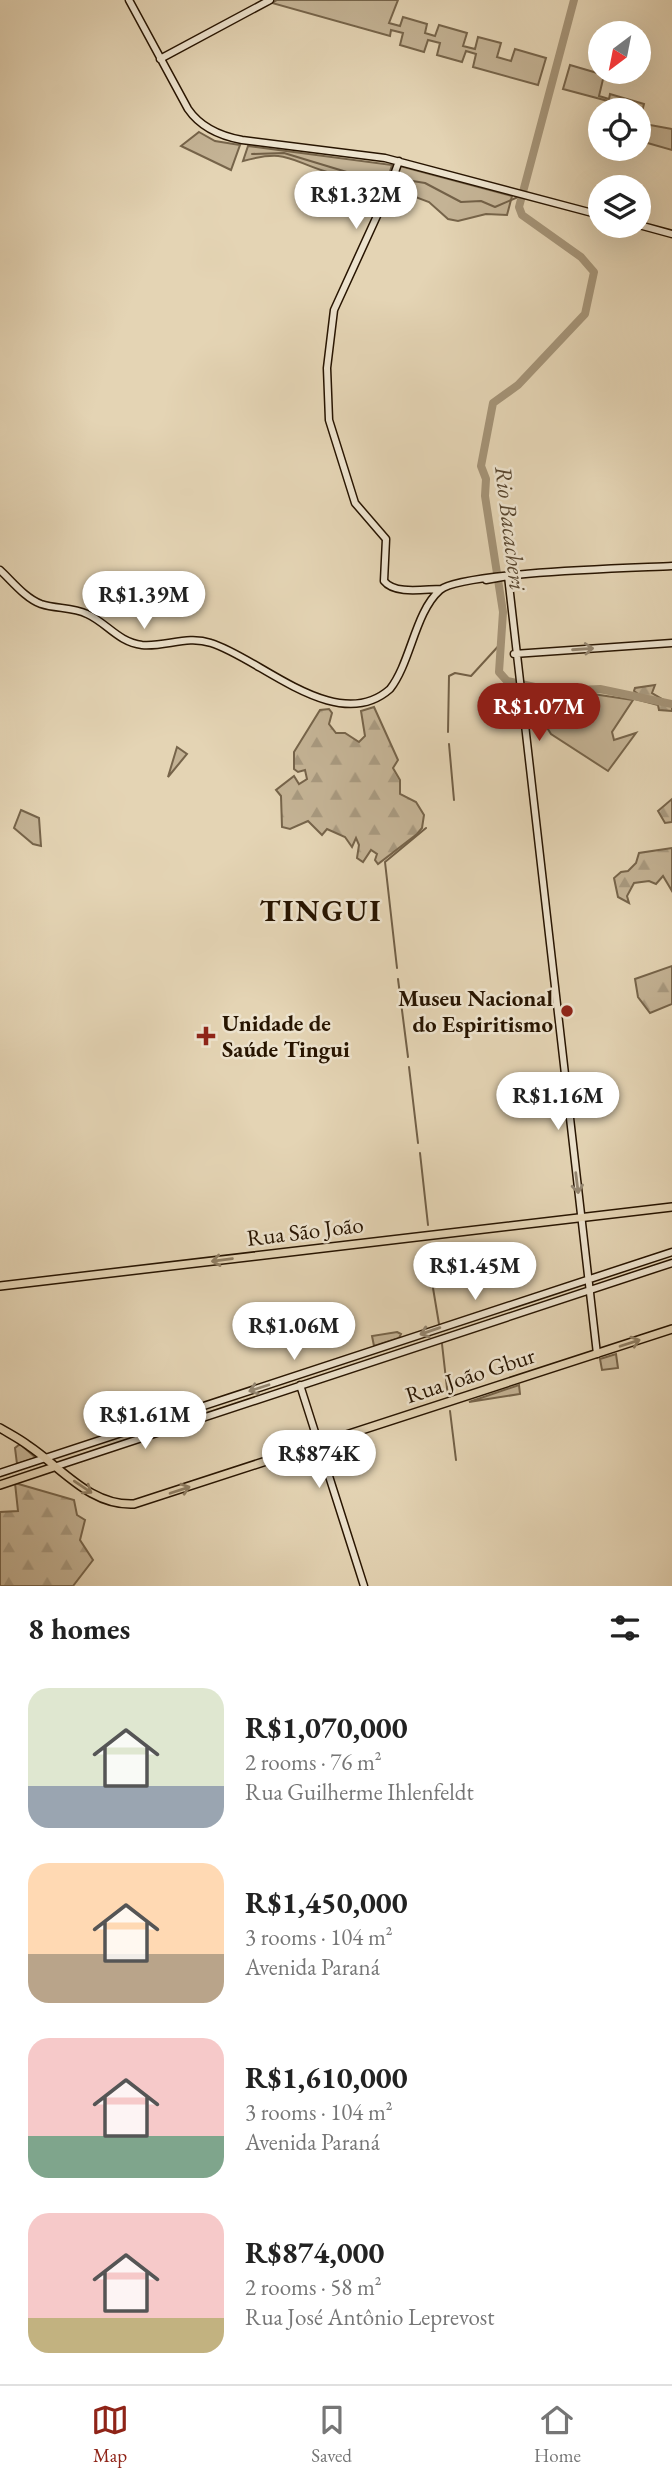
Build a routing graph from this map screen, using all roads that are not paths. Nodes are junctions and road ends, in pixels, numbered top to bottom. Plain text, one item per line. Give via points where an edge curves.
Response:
1 (129, 0) edge
2 (270, 0) edge
3 (160, 59) junction
4 (399, 161) junction
5 (588, 212) edge
6 (651, 228) edge
7 (672, 234) edge
8 (672, 566) edge
9 (0, 570) edge
10 (500, 577) junction
11 (441, 589) junction
12 (672, 643) edge
13 (514, 654) junction
14 (672, 1207) edge
15 (582, 1217) junction
16 (672, 1252) edge
17 (672, 1263) edge
18 (589, 1284) junction
19 (0, 1286) edge
20 (672, 1329) edge
21 (371, 1351) junction
22 (597, 1354) junction
23 (373, 1362) junction
24 (300, 1385) junction
25 (225, 1399) junction
26 (228, 1409) junction
27 (0, 1428) edge
28 (319, 1445) junction
29 (48, 1463) junction
30 (0, 1473) edge
31 (0, 1485) edge
32 (365, 1586) edge

1 - 3 street
2 - 3 street
3 - 4 street via 191,114 217,133
4 - 5 street
4 - 11 street via 334,310 327,405 355,503 386,539 384,581 393,588
6 - 7 street
8 - 10 street
9 - 11 street via 37,602 88,614 128,641 145,645 208,642 309,694 345,703 377,698 390,689
10 - 11 street via 459,581
10 - 13 street
13 -> 12 street
13 -> 15 street
14 - 15 main road, Rua São João
15 - 18 street
15 -> 19 main road, Rua São João
16 - 18 street
17 - 18 street
18 -> 21 street
18 - 22 street
18 - 23 street
22 -> 20 main road, Rua João Gbur
21 - 23 street
21 -> 25 street
22 - 28 main road, Rua João Gbur
23 - 24 street
24 - 26 street
24 - 28 street
25 - 26 street
25 - 29 street
26 - 29 street
27 - 29 main road, Rua João Gbur
29 -> 28 main road, Rua João Gbur via 101,1498 134,1504
28 - 32 street
29 - 30 street
29 - 31 main road

